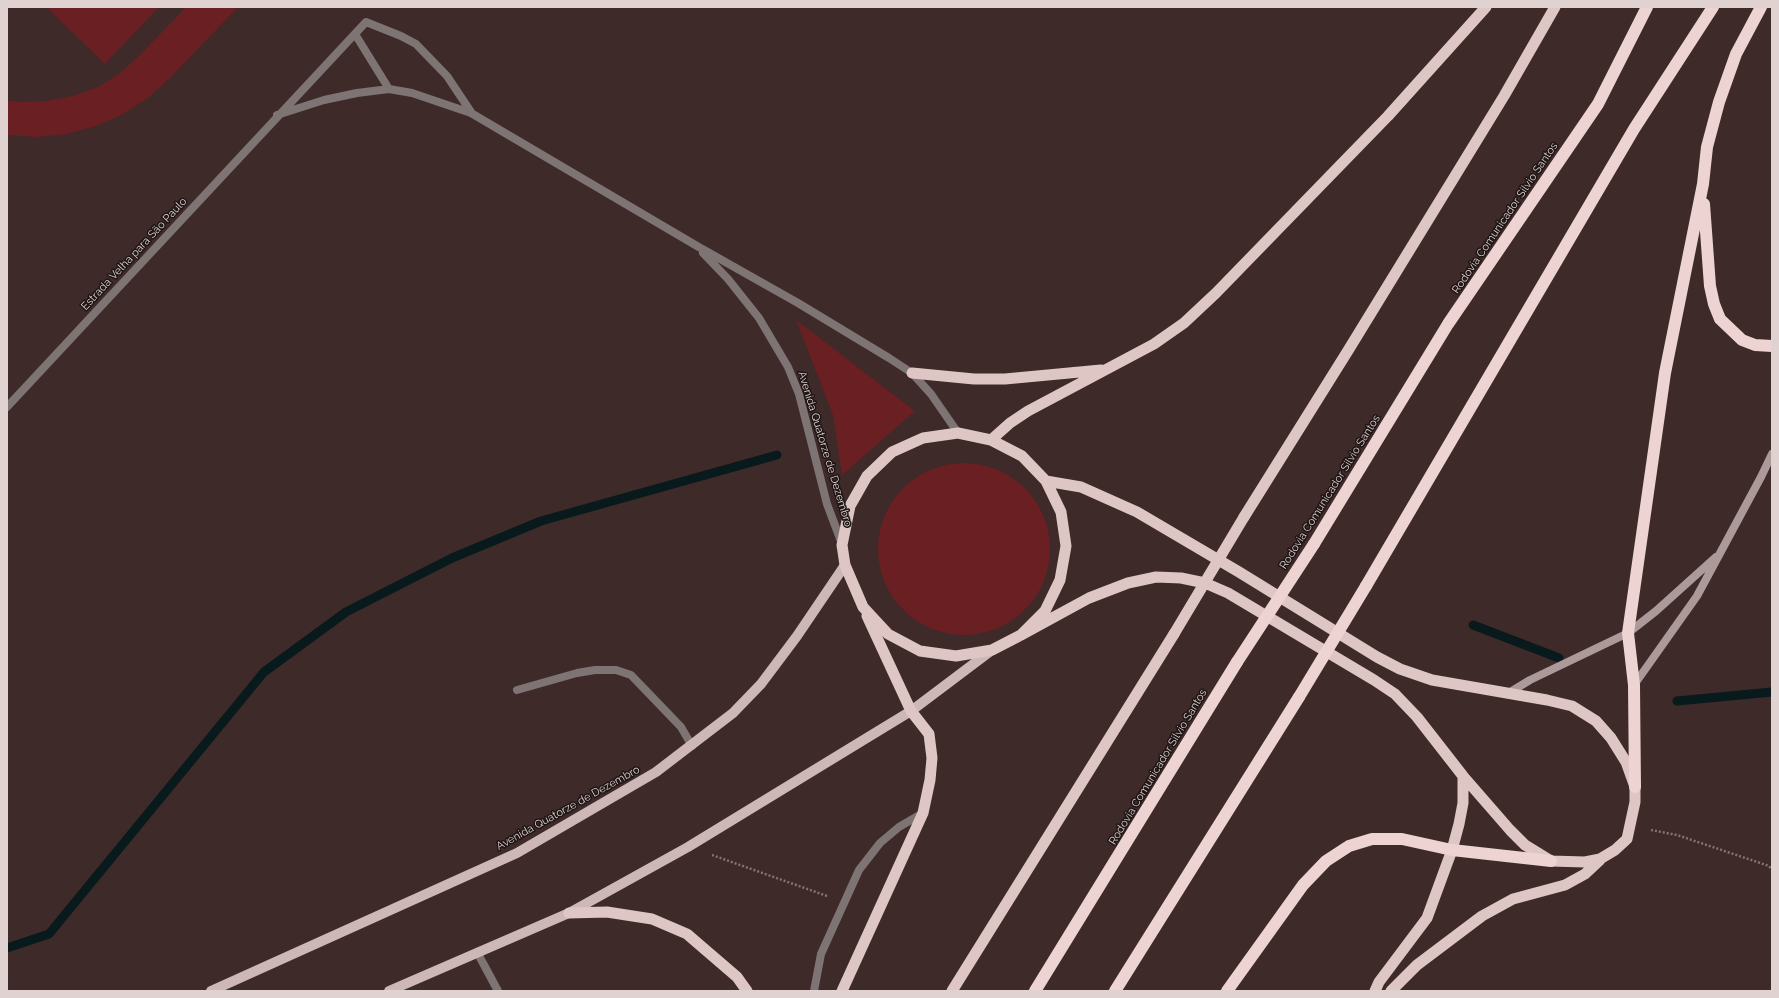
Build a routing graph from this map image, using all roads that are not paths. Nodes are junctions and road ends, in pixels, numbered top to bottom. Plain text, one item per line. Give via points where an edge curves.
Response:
1 (1486, 7) edge
2 (1555, 7) edge
3 (1647, 7) edge
4 (1713, 7) edge
5 (1761, 7) edge
6 (355, 34) junction
7 (389, 89) junction
8 (471, 113) junction
9 (277, 115) junction
10 (1703, 184) junction
11 (697, 246) junction
12 (1772, 346) edge
13 (1110, 369) junction
14 (912, 373) junction
15 (7, 407) edge
16 (958, 433) junction
17 (992, 440) junction
18 (1772, 454) edge
19 (1046, 481) junction
20 (842, 545) junction
21 (1720, 553) junction
22 (845, 565) junction
23 (863, 607) junction
24 (1628, 633) junction
25 (1021, 635) junction
26 (992, 650) junction
27 (1634, 685) junction
28 (517, 690) dead end
29 (1506, 694) junction
30 (911, 710) junction
31 (692, 746) junction
32 (1463, 776) junction
33 (1635, 787) junction
34 (923, 813) junction
35 (1452, 850) junction
36 (1600, 860) junction
37 (1551, 861) junction
38 (568, 913) junction
39 (478, 952) junction
40 (211, 991) edge
41 (389, 991) edge
42 (498, 991) edge
43 (747, 991) edge
44 (814, 991) edge
45 (842, 991) edge
46 (952, 991) edge
47 (1035, 991) edge
48 (1115, 991) edge
49 (1227, 991) edge
50 (1375, 991) edge
51 (1391, 991) edge

1 - 13 highway via 1388,116 1216,293 1184,323
2 - 46 highway, bridge via 1394,276
3 - 47 highway, Rodovia Comunicador Silvio Santos, bridge via 1598,104 1448,324
4 - 48 highway, bridge via 1634,129 1299,697
5 - 10 highway via 1736,54 1719,102 1707,147
6 - 7 street
6 - 8 street, Estrada Velha para São Paulo via 366,22 416,44 447,76
6 - 9 street, Estrada Velha para São Paulo
7 - 8 street via 412,92
7 - 9 street via 324,100
8 - 11 street
9 - 15 street, Estrada Velha para São Paulo
10 - 12 highway via 1706,248 1714,304 1720,319 1742,340 1755,345
10 - 24 highway via 1665,373
11 - 14 street via 798,303
11 - 20 street, Avenida Quatorze de Dezembro via 755,312 788,367 799,394 827,504
13 - 14 highway via 1005,379
13 - 17 highway via 1028,411
14 - 16 street via 931,394
16 - 17 highway
16 - 20 highway via 923,438 892,452 867,476 850,506
17 - 19 highway via 1022,456
18 - 21 main road
19 - 25 highway via 1061,512 1066,546 1060,580 1045,610
19 - 29 highway via 1081,487 1137,512 1400,669 1432,680
20 - 22 highway
21 - 24 main road
21 - 27 main road via 1697,596
22 - 23 highway
22 - 31 main road, Avenida Quatorze de Dezembro via 761,684 733,714
23 - 26 highway via 888,634 920,651 956,656
23 - 30 highway
24 - 27 highway
24 - 29 main road
25 - 26 highway
25 - 32 highway via 1089,598 1128,583 1156,577 1181,578 1205,583 1228,593 1395,694 1417,717
26 - 30 main road
27 - 33 highway
28 - 31 street via 577,673 616,670 631,675 681,727
29 - 33 highway via 1572,706 1596,721 1611,738 1626,762
30 - 34 highway via 929,734 932,758
30 - 38 main road via 688,847
31 - 40 main road, Avenida Quatorze de Dezembro via 656,772 517,853
32 - 35 highway via 1463,803
32 - 37 highway via 1525,845
33 - 36 highway via 1627,839
34 - 44 street via 899,827 880,843 859,870 821,954
34 - 45 highway
35 - 37 highway
35 - 49 highway via 1402,839 1372,839 1349,846 1326,861 1303,885
35 - 50 highway via 1427,918
36 - 37 highway
36 - 51 highway via 1585,874 1565,885 1512,900 1482,916 1417,965
38 - 39 main road
38 - 43 highway via 607,912 652,919 687,934 737,977
39 - 41 main road
39 - 42 street

